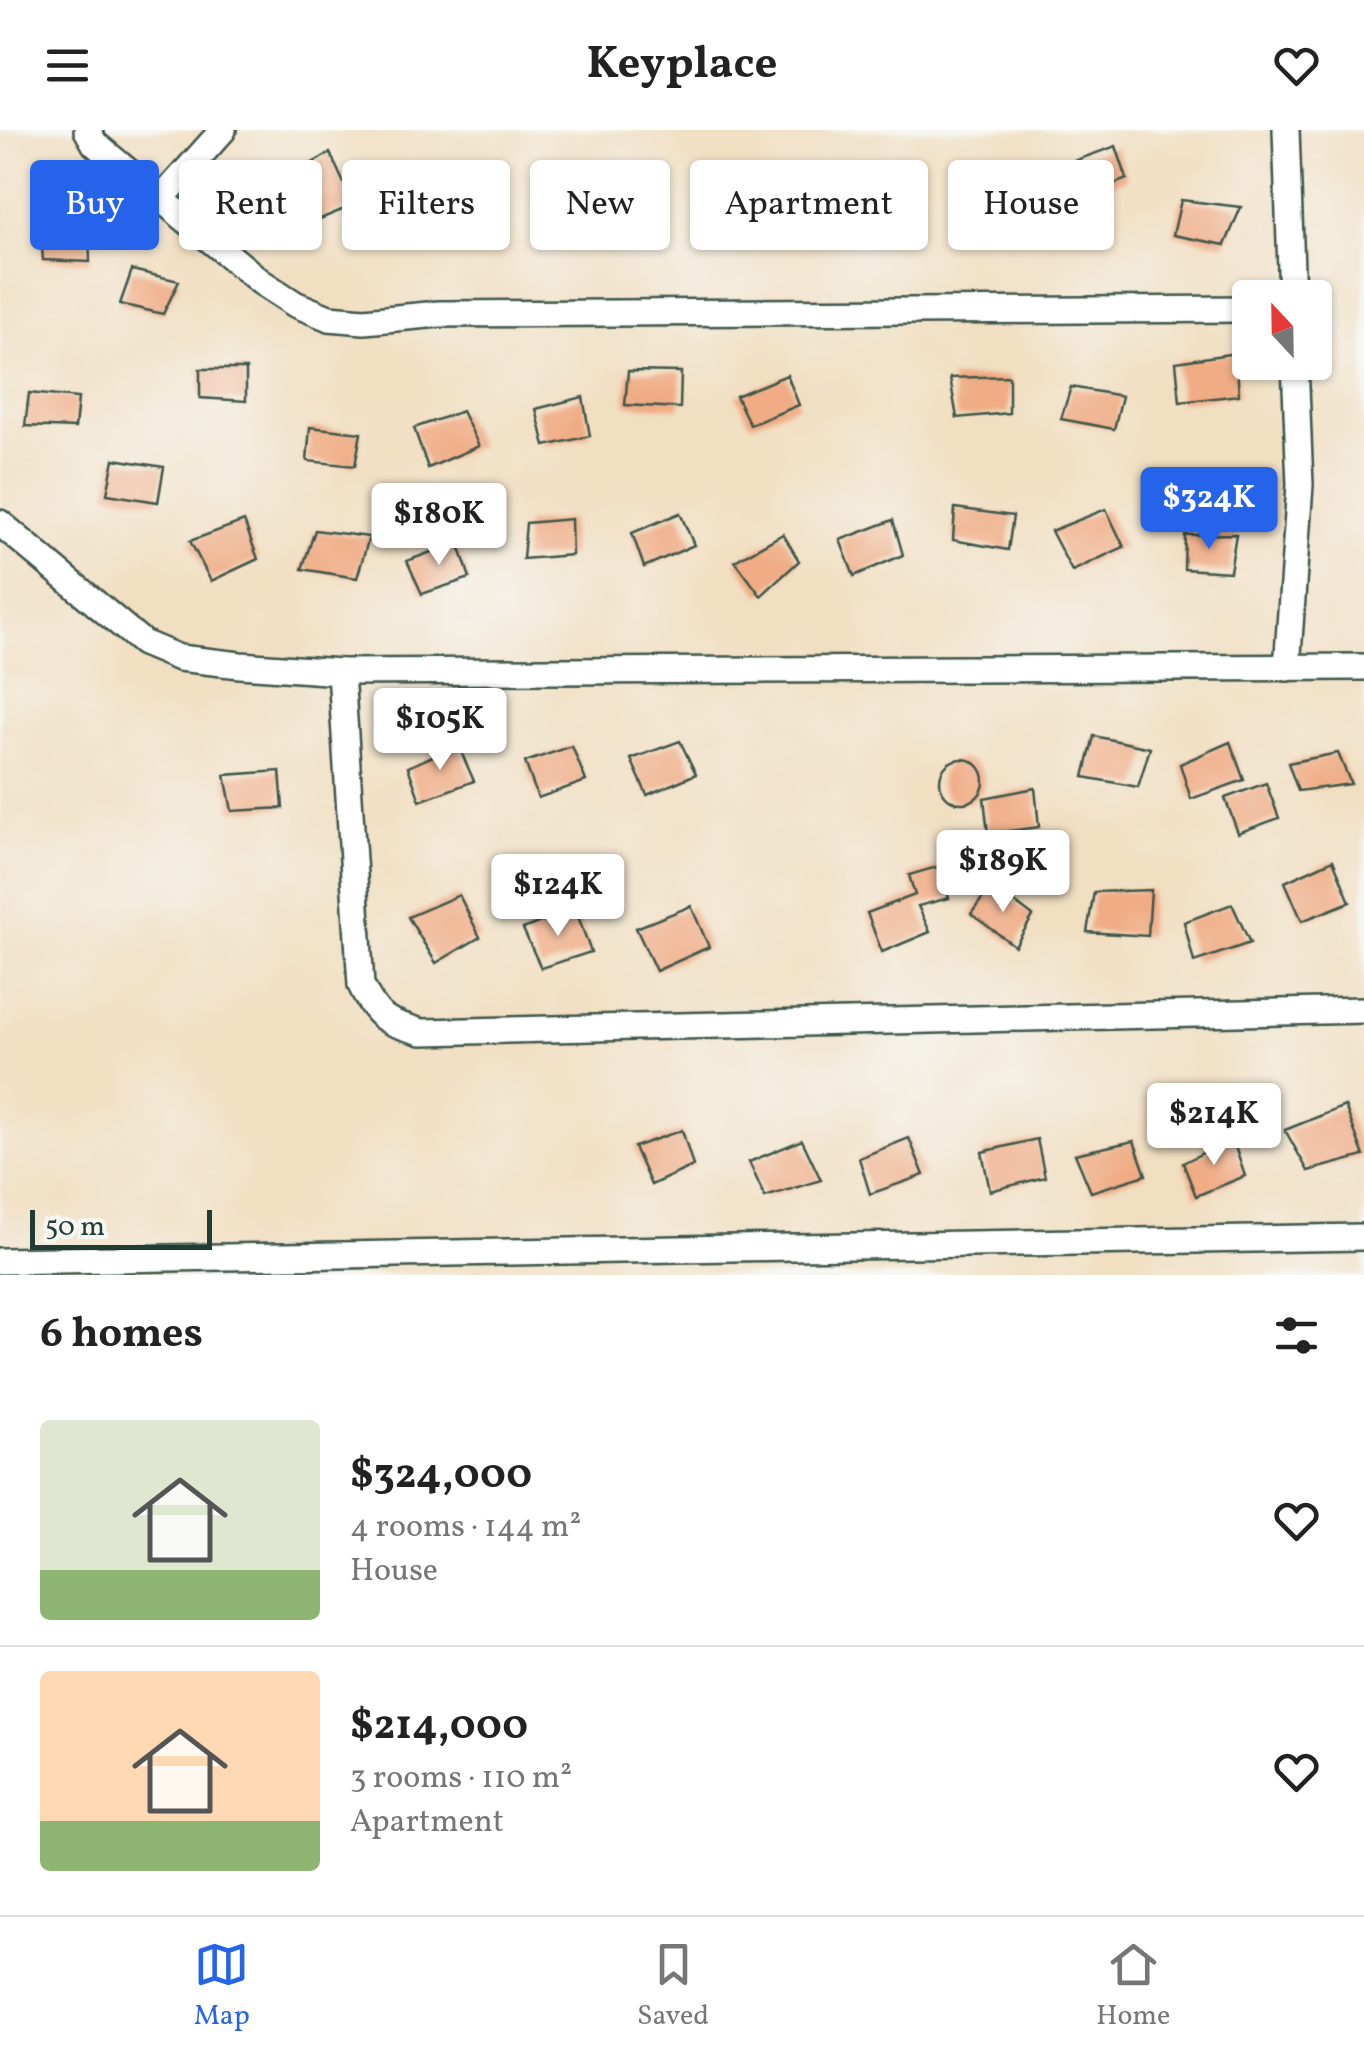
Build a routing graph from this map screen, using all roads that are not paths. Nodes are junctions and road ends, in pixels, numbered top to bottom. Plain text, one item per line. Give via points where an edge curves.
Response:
1 (87, 130) edge
2 (223, 130) edge
3 (1286, 130) edge
4 (161, 199) junction
5 (1291, 280) edge
6 (1232, 309) edge
7 (1296, 380) edge
8 (0, 523) edge
9 (1364, 667) edge
10 (1287, 668) junction
11 (341, 672) junction
12 (1364, 1010) edge
13 (1364, 1237) edge
14 (0, 1261) edge

1 - 4 street
2 - 4 street
3 - 5 street
4 - 6 street via 261,282 330,318
7 - 10 street via 1300,485
8 - 11 street via 142,643 180,658
9 - 10 street
10 - 11 street
11 - 12 street via 361,984 374,1012 392,1023 422,1032
13 - 14 street

